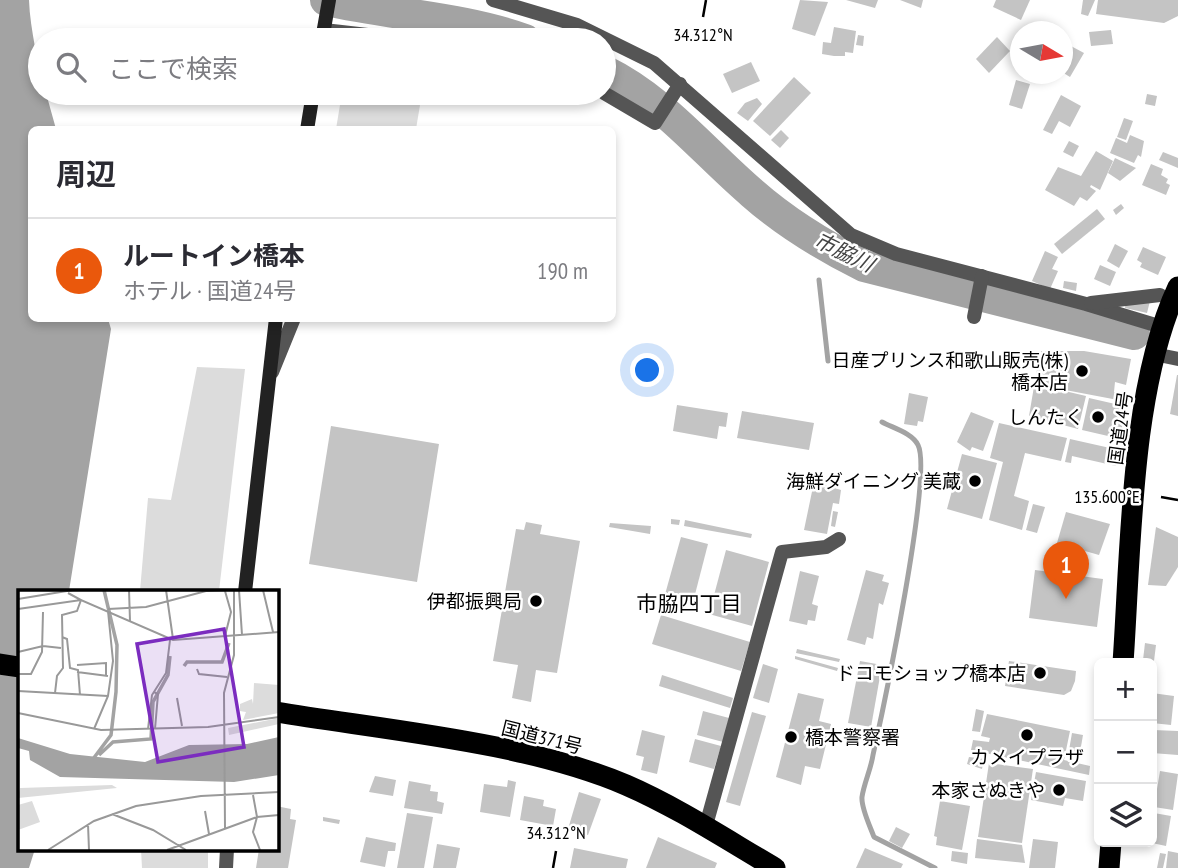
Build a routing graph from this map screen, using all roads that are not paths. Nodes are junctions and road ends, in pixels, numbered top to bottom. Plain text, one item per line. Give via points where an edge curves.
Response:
1 (329, 0) edge
2 (493, 0) edge
3 (324, 28) edge
4 (583, 28) edge
5 (616, 44) edge
6 (680, 84) junction
7 (616, 100) edge
8 (311, 105) edge
9 (308, 126) edge
10 (982, 276) junction
11 (1169, 291) edge
12 (1086, 304) junction
13 (974, 317) dead end
14 (276, 322) edge
15 (292, 322) edge
16 (1162, 327) junction
17 (1154, 354) junction
18 (1178, 359) edge
19 (269, 379) junction
20 (839, 539) dead end
21 (245, 590) edge
22 (1123, 658) edge
23 (0, 664) edge
24 (18, 667) edge
25 (278, 712) edge
26 (705, 829) junction
27 (1111, 847) edge
28 (227, 850) edge
29 (226, 868) edge
30 (775, 868) edge
31 (1109, 868) edge

1 - 3 street
2 - 4 street
5 - 6 street via 654,63
6 - 7 street via 656,123
6 - 10 street via 850,235 896,254
8 - 9 street
10 - 12 street
10 - 13 street
11 - 12 street
11 - 16 highway, 国道24号
12 - 16 street
14 - 19 street
15 - 19 street
16 - 17 highway, 国道24号
17 - 18 street
17 - 22 highway, 国道24号 via 1136,472
19 - 21 street
20 - 26 street via 826,547 782,552
23 - 24 highway
25 - 26 highway, 国道371号 via 555,761 626,785
26 - 30 highway, 国道371号
27 - 31 highway
28 - 29 street

